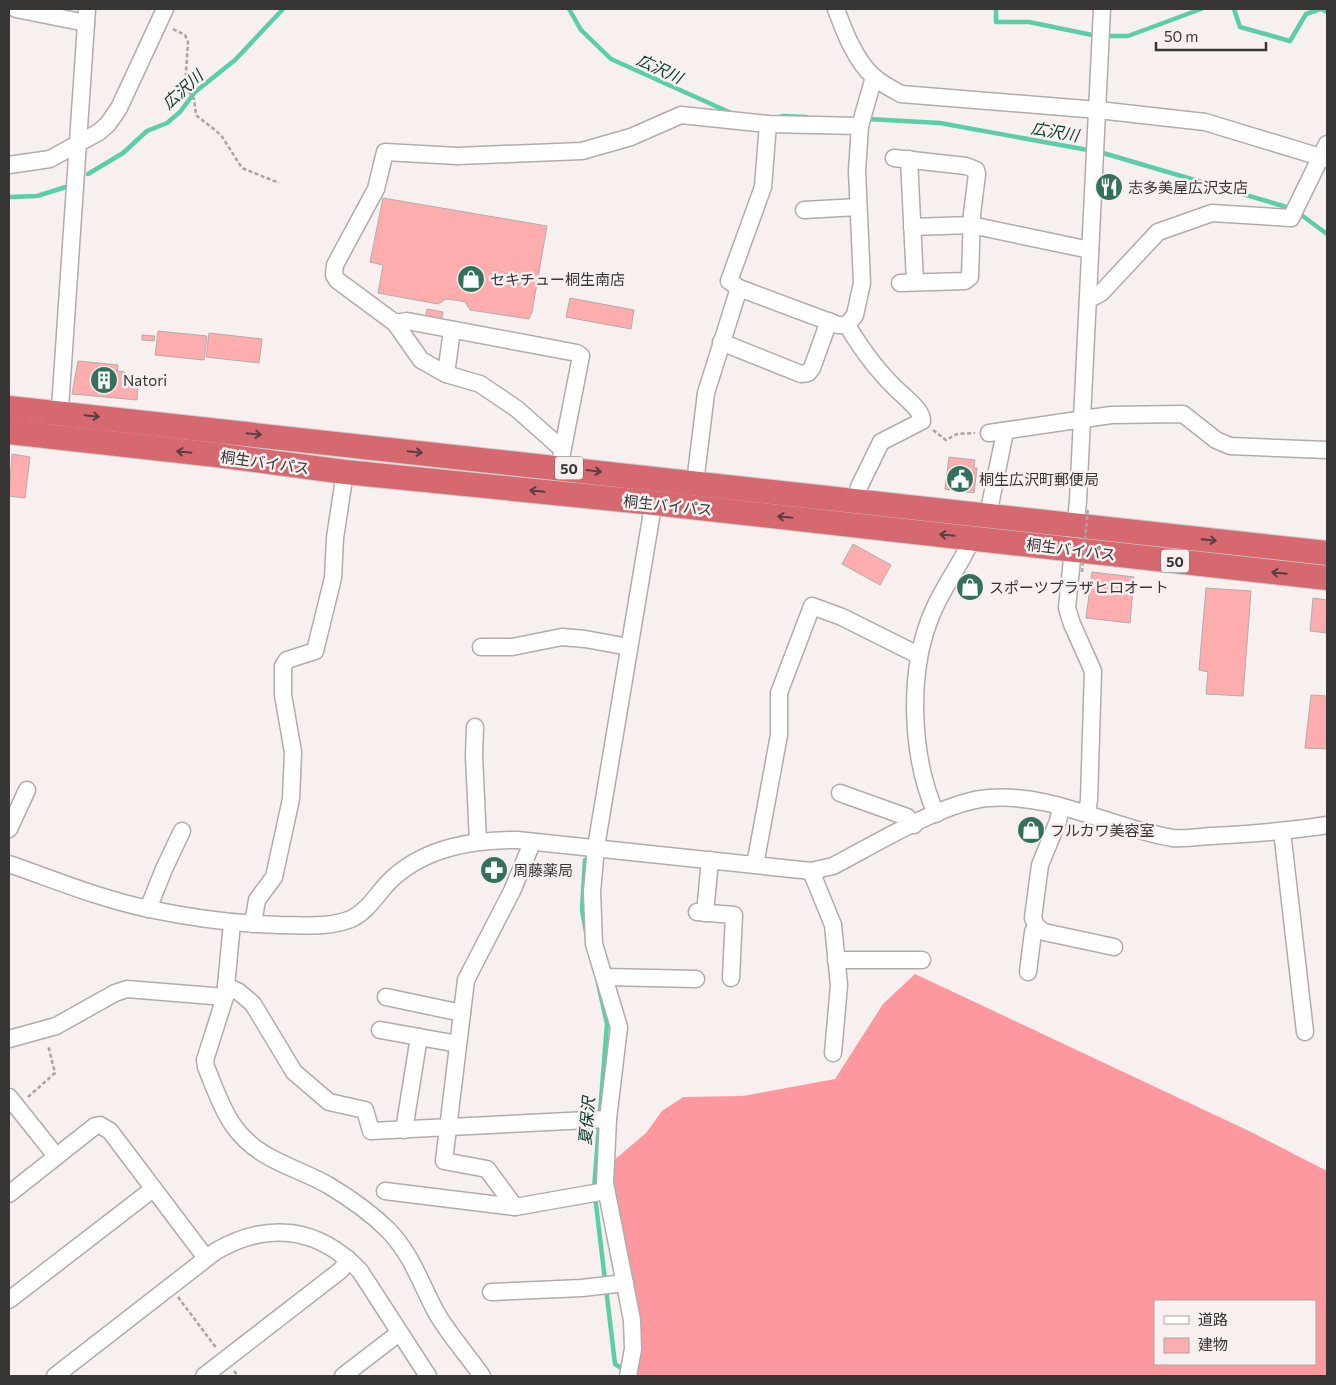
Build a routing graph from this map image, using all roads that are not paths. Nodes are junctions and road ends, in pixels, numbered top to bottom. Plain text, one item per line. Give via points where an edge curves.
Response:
1 (16, 9) edge
2 (836, 9) edge
3 (1102, 9) edge
4 (87, 16) edge
5 (161, 16) edge
6 (874, 77) junction
7 (1098, 110) junction
8 (768, 124) junction
9 (860, 126) junction
10 (78, 144) junction
11 (1326, 154) edge
12 (9, 165) edge
13 (858, 207) junction
14 (804, 210) dead end
15 (972, 225) junction
16 (912, 227) junction
17 (1090, 250) junction
18 (739, 288) junction
19 (1088, 300) junction
20 (829, 322) junction
21 (395, 323) junction
22 (847, 325) junction
23 (452, 330) junction
24 (721, 342) junction
25 (446, 374) junction
26 (9, 408) edge
27 (60, 413) junction
28 (1082, 419) junction
29 (9, 432) edge
30 (58, 438) junction
31 (1327, 450) edge
32 (560, 458) junction
33 (345, 472) junction
34 (657, 479) junction
35 (695, 483) junction
36 (856, 500) junction
37 (654, 503) junction
38 (988, 516) junction
39 (1081, 517) junction
40 (972, 538) junction
41 (1072, 550) junction
42 (1327, 553) edge
43 (1327, 578) edge
44 (481, 647) dead end
45 (629, 647) junction
46 (918, 655) junction
47 (475, 727) dead end
48 (27, 790) dead end
49 (840, 793) dead end
50 (1061, 807) junction
51 (1087, 812) junction
52 (936, 814) junction
53 (914, 825) junction
54 (1327, 825) edge
55 (9, 829) edge
56 (1282, 831) junction
57 (182, 832) dead end
58 (478, 842) junction
59 (532, 843) junction
60 (596, 847) junction
61 (710, 860) junction
62 (9, 864) edge
63 (755, 865) junction
64 (811, 871) junction
65 (148, 909) junction
66 (1034, 922) junction
67 (232, 923) junction
68 (253, 924) junction
69 (1114, 947) dead end
70 (836, 960) junction
71 (922, 960) dead end
72 (1028, 972) dead end
73 (605, 976) junction
74 (731, 978) dead end
75 (696, 979) dead end
76 (225, 991) junction
77 (386, 997) dead end
78 (462, 1013) junction
79 (380, 1030) dead end
80 (1304, 1032) dead end
81 (419, 1037) junction
82 (9, 1040) edge
83 (458, 1044) junction
84 (832, 1053) dead end
85 (9, 1097) edge
86 (608, 1119) junction
87 (448, 1125) junction
88 (404, 1130) junction
89 (56, 1156) junction
90 (153, 1189) junction
91 (385, 1191) dead end
92 (606, 1191) junction
93 (9, 1194) edge
94 (515, 1207) junction
95 (206, 1258) junction
96 (348, 1259) junction
97 (625, 1283) junction
98 (491, 1292) dead end
99 (9, 1300) edge
100 (399, 1333) junction
101 (55, 1376) edge
102 (204, 1376) edge
103 (342, 1376) edge
104 (428, 1376) edge
105 (482, 1376) edge
106 (628, 1376) edge

1 - 4 street
2 - 6 street via 846,38
3 - 7 street
4 - 10 street
5 - 10 street via 114,116 99,132
6 - 7 street via 901,94
6 - 9 street
7 - 11 street via 1205,122
7 - 17 street
8 - 9 street
8 - 18 street via 764,187 729,281
8 - 21 street via 681,115 631,137 582,151 456,156 386,152 376,188 334,271 337,280
9 - 13 street
10 - 12 street via 50,159
10 - 27 street
11 - 19 street via 1291,218 1212,213 1158,232 1101,293
13 - 14 street
13 - 22 street via 862,283 856,315
15 - 16 street
15 - 16 street via 970,277 965,281 907,282
15 - 16 street via 976,170 902,159
15 - 17 street
17 - 19 street
18 - 20 street
18 - 24 street
19 - 28 street
20 - 22 street
20 - 24 street via 808,373 801,374
21 - 23 street
21 - 25 street via 420,360
22 - 36 street via 883,378 915,406 922,417 922,421 881,442
23 - 25 street
23 - 32 street via 581,356
24 - 35 street via 704,404
25 - 32 street via 472,380 493,392 529,419
26 - 27 highway, 桐生バイパス / 50
27 - 30 street
27 -> 32 highway, 桐生バイパス / 50
28 - 31 street via 1183,414 1216,440 1230,446
28 - 38 street via 997,432
28 - 39 street
29 - 30 highway, 桐生バイパス / 50
33 -> 30 highway, 桐生バイパス / 50
32 -> 34 highway, 桐生バイパス / 50
37 -> 33 highway, 桐生バイパス / 50
33 - 68 street via 334,538 333,578 315,651 287,660 283,666 293,752 291,799 274,877 257,900
34 - 35 highway, 桐生バイパス / 50
34 - 37 street
35 - 36 highway, 桐生バイパス / 50
36 - 38 highway, 桐生バイパス / 50
40 -> 37 highway, 桐生バイパス / 50
37 - 45 street
38 - 39 highway, 桐生バイパス / 50
39 - 41 street
39 -> 42 highway, 桐生バイパス / 50
40 - 41 highway, 桐生バイパス / 50
40 - 46 street via 933,611
43 -> 41 highway, 桐生バイパス / 50
41 - 51 street via 1067,608 1090,661 1094,681
44 - 45 street via 512,647 562,637
45 - 60 street
46 - 52 street via 914,719 927,794
46 - 63 street via 842,617 812,606 779,693 779,735
47 - 58 street
48 - 55 street
49 - 53 street via 907,817
50 - 51 street
50 - 52 street via 1020,799 988,798
50 - 66 street via 1040,865
51 - 56 street via 1132,828 1175,838
52 - 53 street
53 - 64 street via 833,866
54 - 56 street
56 - 80 street
57 - 65 street
58 - 59 street via 517,840
58 - 68 street via 447,848 419,860 393,877 372,904 353,918 333,925
59 - 60 street
59 - 78 street via 512,891 466,980
60 - 61 street
60 - 73 street via 592,892 594,944
61 - 63 street
61 - 74 street via 701,912 734,915
62 - 65 street
63 - 64 street
64 - 70 street via 833,925
65 - 67 street
66 - 69 street via 1044,932
66 - 72 street
67 - 68 street
67 - 76 street
70 - 71 street
70 - 84 street via 839,985
73 - 75 street
73 - 86 street via 619,1027
76 - 82 street via 127,989 56,1026
76 - 88 street via 239,992 253,1004 294,1072 329,1102 365,1110 371,1131
76 - 105 street via 205,1060 233,1126 276,1163 327,1185 390,1232 422,1280 450,1336
77 - 78 street
78 - 83 street
79 - 81 street
81 - 83 street
81 - 88 street
83 - 87 street
85 - 89 street
86 - 87 street
86 - 92 street
87 - 88 street
87 - 94 street via 444,1161 487,1169
89 - 90 street via 94,1126 100,1125 110,1131
89 - 93 street
90 - 95 street
90 - 99 street
91 - 94 street
92 - 94 street
92 - 97 street
95 - 96 street via 237,1239 279,1232 316,1239
95 - 101 street
96 - 100 street via 360,1271
96 - 102 street via 341,1270
97 - 98 street
97 - 106 street via 633,1349
100 - 103 street
100 - 104 street

